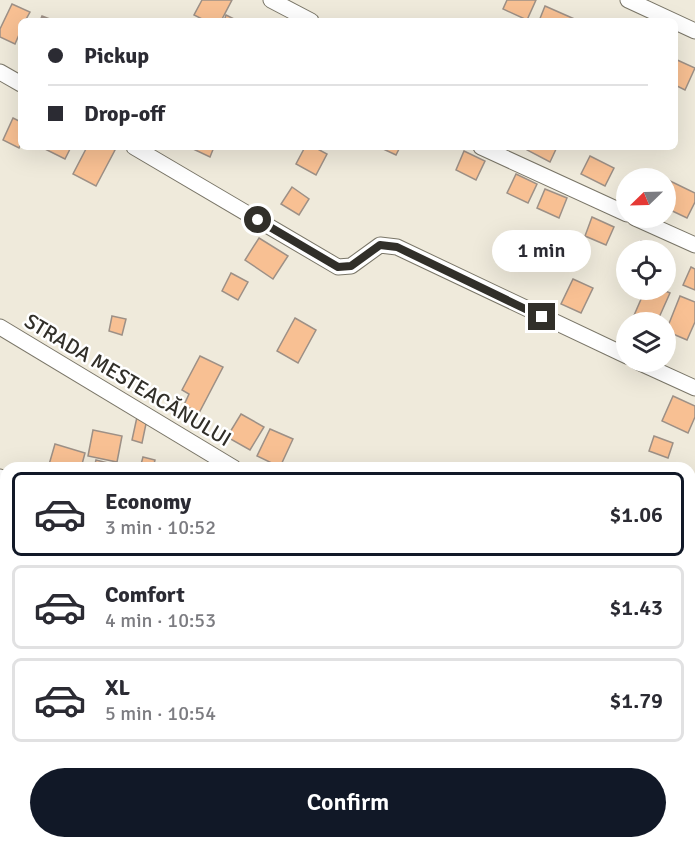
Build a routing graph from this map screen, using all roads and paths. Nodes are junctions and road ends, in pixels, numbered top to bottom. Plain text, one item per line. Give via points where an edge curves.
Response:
1 (270, 0) edge
2 (628, 0) edge
3 (305, 18) edge
4 (667, 18) edge
5 (678, 23) edge
6 (695, 31) edge
7 (0, 72) edge
8 (18, 82) edge
9 (139, 150) edge
10 (488, 150) edge
11 (616, 209) edge
12 (657, 228) edge
13 (695, 245) edge
14 (0, 327) edge
15 (616, 351) edge
16 (660, 372) edge
17 (695, 388) edge
18 (224, 462) edge

1 - 3 street
2 - 4 street
5 - 6 street
7 - 8 street
9 - 15 street via 338,267 351,266 380,245 397,247
10 - 11 street
12 - 13 street
14 - 18 street, STRADA MESTEACĂNULUI
16 - 17 street

